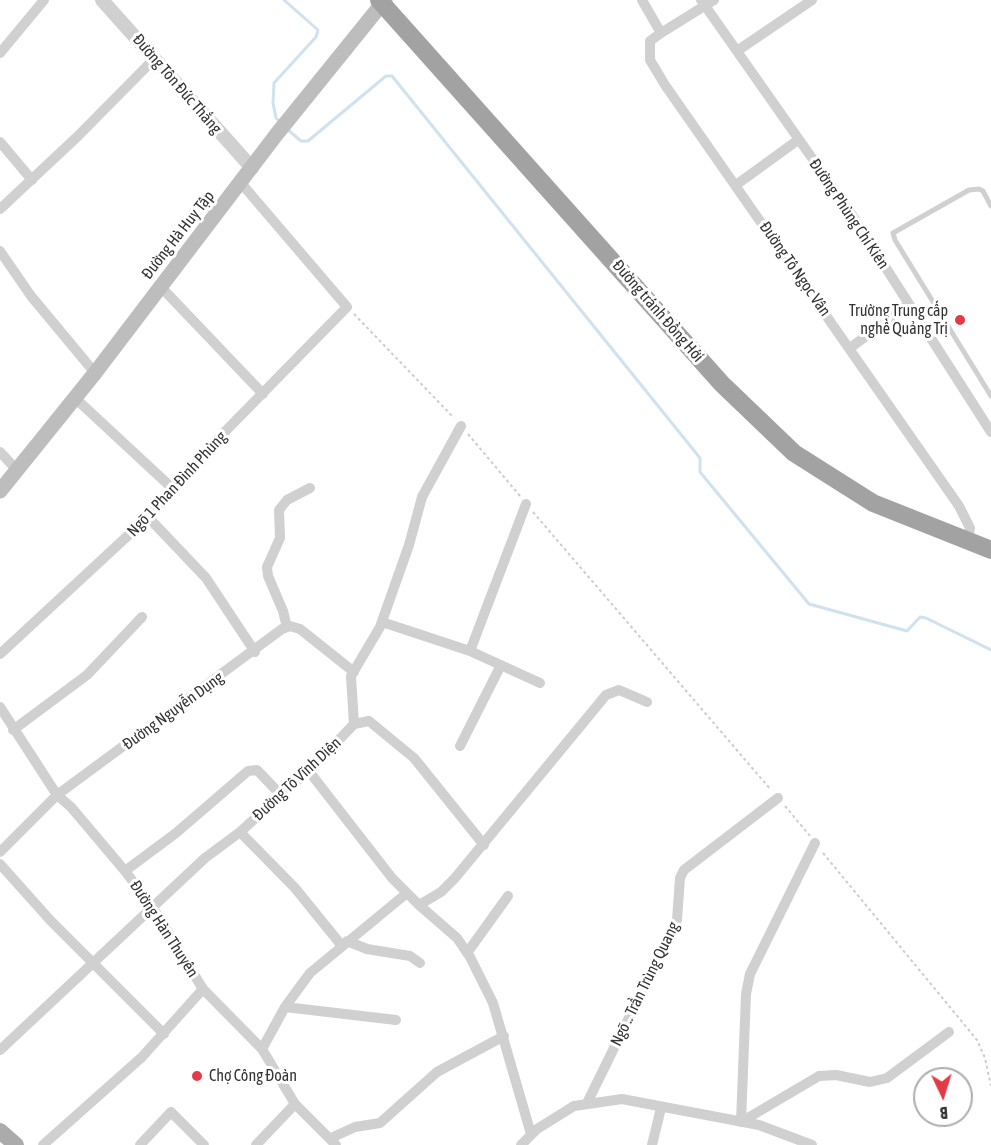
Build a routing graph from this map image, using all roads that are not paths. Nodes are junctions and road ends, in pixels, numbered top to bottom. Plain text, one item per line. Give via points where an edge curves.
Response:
1 (44, 0) edge
2 (102, 0) edge
3 (642, 0) edge
4 (714, 0) edge
5 (812, 0) edge
6 (382, 1) edge
7 (703, 3) edge
8 (661, 33) junction
9 (737, 51) junction
10 (0, 52) edge
11 (154, 58) junction
12 (798, 140) junction
13 (0, 142) edge
14 (252, 168) junction
15 (32, 180) junction
16 (241, 183) junction
17 (736, 185) junction
18 (991, 206) edge
19 (0, 209) edge
20 (0, 251) edge
21 (160, 287) junction
22 (909, 304) junction
23 (850, 348) junction
24 (95, 373) junction
25 (263, 394) junction
26 (991, 396) edge
27 (75, 399) junction
28 (461, 426) road end
29 (991, 432) edge
30 (0, 452) edge
31 (17, 470) junction
32 (172, 488) junction
33 (310, 488) dead end
34 (0, 491) edge
35 (526, 504) road end
36 (148, 517) junction
37 (968, 540) junction
38 (991, 550) edge
39 (142, 617) dead end
40 (382, 622) junction
41 (286, 627) junction
42 (470, 651) junction
43 (255, 652) junction
44 (0, 654) edge
45 (501, 665) junction
46 (354, 672) junction
47 (540, 683) dead end
48 (647, 702) dead end
49 (0, 706) edge
50 (354, 724) junction
51 (13, 730) junction
52 (460, 746) dead end
53 (309, 770) junction
54 (57, 795) junction
55 (281, 795) junction
56 (778, 798) road end
57 (240, 832) junction
58 (815, 843) road end
59 (484, 845) junction
60 (0, 852) edge
61 (0, 864) edge
62 (125, 870) junction
63 (407, 893) junction
64 (508, 896) dead end
65 (419, 905) junction
66 (153, 908) junction
67 (345, 944) junction
68 (467, 953) junction
69 (420, 963) dead end
70 (94, 965) junction
71 (203, 989) junction
72 (285, 1007) junction
73 (396, 1020) dead end
74 (949, 1032) dead end
75 (164, 1034) junction
76 (504, 1036) junction
77 (262, 1049) junction
78 (0, 1050) edge
79 (587, 1103) junction
80 (296, 1104) junction
81 (661, 1108) junction
82 (741, 1122) junction
83 (0, 1131) edge
84 (333, 1141) edge
85 (525, 1142) edge
86 (16, 1145) edge
87 (43, 1145) edge
88 (140, 1145) edge
89 (204, 1145) edge
90 (256, 1145) edge
91 (652, 1145) edge
92 (812, 1145) edge

1 - 10 street
2 - 11 street, Đường Tôn Đức Thắng
3 - 8 street
4 - 7 street
5 - 9 street
6 - 14 main road, Đường Hà Huy Tập
6 - 37 highway, Đường tránh Đồng Hới via 722,384 794,453 873,503
7 - 8 street
7 - 9 street, Đường Phùng Chí Kiên
8 - 17 street, Đường Tô Ngọc Vân via 650,41 650,60
9 - 12 street, Đường Phùng Chí Kiên
11 - 14 street, Đường Tôn Đức Thắng
11 - 15 street
12 - 17 street
12 - 22 street, Đường Phùng Chí Kiên
13 - 15 street
14 - 16 main road, Đường Hà Huy Tập
15 - 19 street
16 - 21 main road, Đường Hà Huy Tập
16 - 25 street, Ngõ 1 Phan Đình Phùng via 347,307
17 - 23 street, Đường Tô Ngọc Vân
18 - 26 lane via 983,191 969,190 893,233
20 - 24 street via 31,296
21 - 24 main road, Đường Hà Huy Tập
21 - 25 street
22 - 23 street
22 - 29 street, Đường Phùng Chí Kiên
23 - 37 street, Đường Tô Ngọc Vân via 959,506 970,528
24 - 27 main road, Đường Hà Huy Tập
25 - 32 street, Ngõ 1 Phan Đình Phùng
27 - 31 main road, Đường Hà Huy Tập
27 - 32 street
28 - 40 street, Đường Tô Vĩnh Diện via 422,497 410,545
30 - 31 street
31 - 34 main road, Đường Hà Huy Tập
32 - 36 street, Ngõ 1 Phan Đình Phùng
33 - 41 street via 287,500 279,510 280,538 267,567
35 - 42 street
36 - 43 street via 206,578
36 - 44 street, Ngõ 1 Phan Đình Phùng
37 - 38 highway, Đường tránh Đồng Hới
39 - 51 street via 87,675
40 - 42 street
40 - 46 street, Đường Tô Vĩnh Diện
41 - 43 street, Đường Nguyễn Dụng
41 - 46 street via 300,628
42 - 45 street
43 - 54 street, Đường Nguyễn Dụng via 169,710
45 - 47 street
45 - 52 street
46 - 50 street, Đường Tô Vĩnh Diện
48 - 59 street via 619,690 606,695
49 - 51 street, Đường Hàn Thuyên
50 - 53 street, Đường Tô Vĩnh Diện
50 - 59 street via 369,721 414,758
51 - 54 street, Đường Hàn Thuyên
53 - 55 street, Đường Tô Vĩnh Diện
53 - 63 street
54 - 60 street, Đường Nguyễn Dụng
54 - 62 street, Đường Hàn Thuyên
55 - 57 street, Đường Tô Vĩnh Diện
55 - 62 street via 257,770 248,771 176,833
56 - 79 street, Ngõ .. Trần Trùng Quang via 684,870 677,920
57 - 66 street, Đường Tô Vĩnh Diện via 205,858
57 - 67 street
58 - 82 street via 750,974
59 - 65 street via 441,892
61 - 70 street
62 - 66 street, Đường Hàn Thuyên
63 - 65 street
63 - 67 street
64 - 68 street
65 - 68 street via 457,938
66 - 70 street, Đường Tô Vĩnh Diện
66 - 71 street, Đường Hàn Thuyên
67 - 69 street via 410,956
67 - 72 street via 310,973
68 - 76 street via 485,983
70 - 75 street
70 - 78 street, Đường Tô Vĩnh Diện
71 - 75 street
71 - 77 street, Đường Hàn Thuyên
72 - 73 street
72 - 77 street
74 - 82 street via 887,1078 870,1082 819,1076
75 - 87 street via 118,1081
76 - 84 street via 437,1071 380,1123 355,1127
76 - 85 street
77 - 80 street, Đường Hàn Thuyên
79 - 81 street via 622,1099
79 - 85 street via 574,1106
80 - 84 street, Đường Hàn Thuyên
80 - 90 street
81 - 82 street
81 - 91 street
82 - 92 street via 780,1131
83 - 86 main road
88 - 89 street via 171,1112

